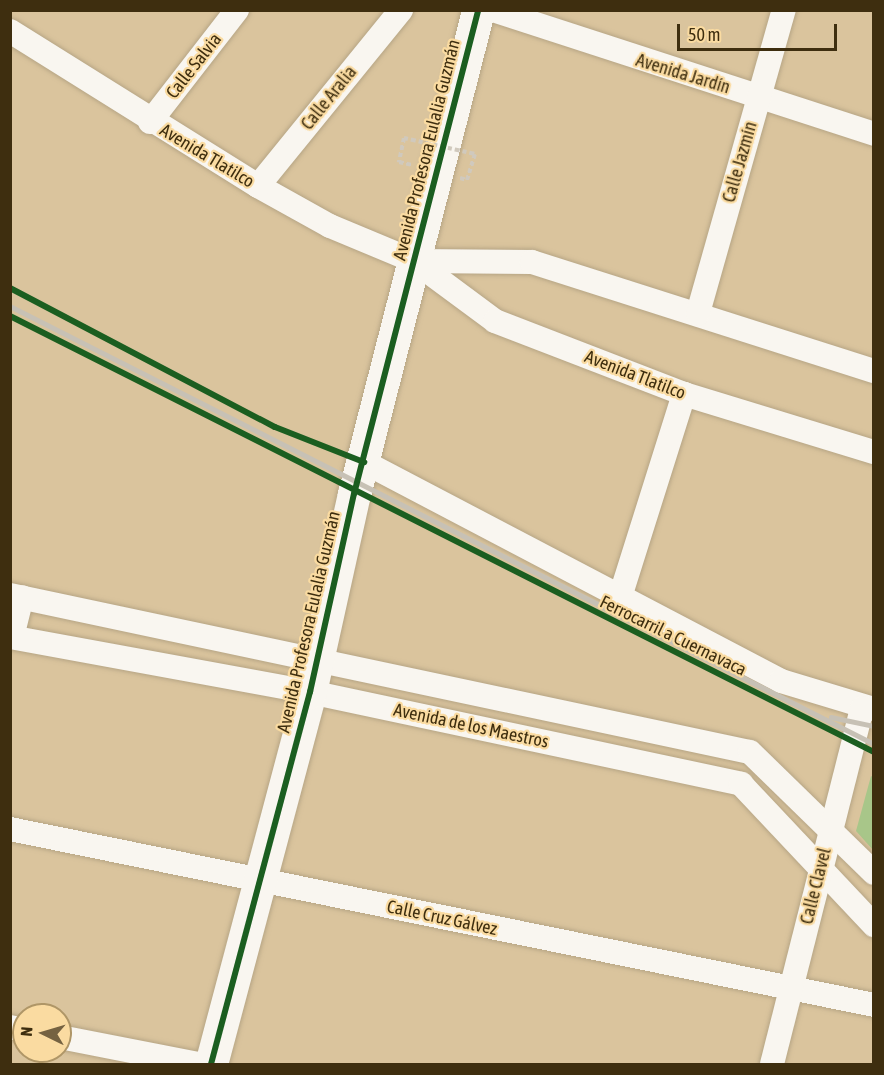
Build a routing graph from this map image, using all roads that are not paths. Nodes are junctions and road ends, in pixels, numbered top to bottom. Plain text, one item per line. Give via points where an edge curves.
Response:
1 (237, 10) edge
2 (401, 10) edge
3 (478, 10) edge
4 (493, 10) edge
5 (784, 10) edge
6 (10, 31) edge
7 (759, 97) junction
8 (150, 122) junction
9 (873, 134) edge
10 (258, 186) junction
11 (414, 261) junction
12 (698, 313) junction
13 (873, 371) edge
14 (684, 394) junction
15 (873, 452) edge
16 (364, 462) junction
17 (621, 594) junction
18 (16, 596) edge
19 (11, 637) edge
20 (318, 657) junction
21 (310, 692) junction
22 (868, 709) edge
23 (10, 828) edge
24 (830, 829) junction
25 (820, 867) junction
26 (873, 873) edge
27 (261, 882) junction
28 (873, 924) edge
29 (791, 990) junction
30 (873, 1005) edge
31 (72, 1039) edge
32 (198, 1065) edge
33 (211, 1065) edge
34 (772, 1065) edge

1 - 8 street, Calle Salvia
2 - 10 street, Calle Aralia
3 - 11 main road, Avenida Profesora Eulalia Guzmán
4 - 7 street, Avenida Jardín
5 - 7 street, Calle Jazmín
6 - 8 street, Avenida Tlatilco
7 - 9 street, Avenida Jardín
7 - 12 street, Calle Jazmín
8 - 10 street, Avenida Tlatilco
10 - 11 street, Avenida Tlatilco via 330,226
11 - 12 street, Avenida Tlatilco via 532,262
11 - 14 street, Avenida Tlatilco via 495,321
11 - 16 main road, Avenida Profesora Eulalia Guzmán
12 - 13 street, Avenida Tlatilco
14 - 15 street, Avenida Tlatilco
14 - 17 street
16 - 17 street
16 - 20 main road, Avenida Profesora Eulalia Guzmán
17 - 22 street via 782,681
18 - 19 street
18 - 20 street, Avenida de los Maestros
19 - 21 street, Avenida de los Maestros
20 - 21 main road, Avenida Profesora Eulalia Guzmán
20 - 24 street, Avenida de los Maestros via 750,752
21 - 25 street, Avenida de los Maestros via 741,784
21 - 27 main road, Avenida Profesora Eulalia Guzmán
22 - 24 street, Calle Clavel
23 - 27 street, Calle Cruz Gálvez
24 - 25 street, Calle Clavel
24 - 26 street, Avenida de los Maestros
25 - 28 street, Avenida de los Maestros
25 - 29 street, Calle Clavel
27 - 29 street, Calle Cruz Gálvez
27 - 33 main road, Avenida Profesora Eulalia Guzmán
29 - 30 street, Calle Cruz Gálvez
29 - 34 street, Calle Clavel
31 - 32 street

